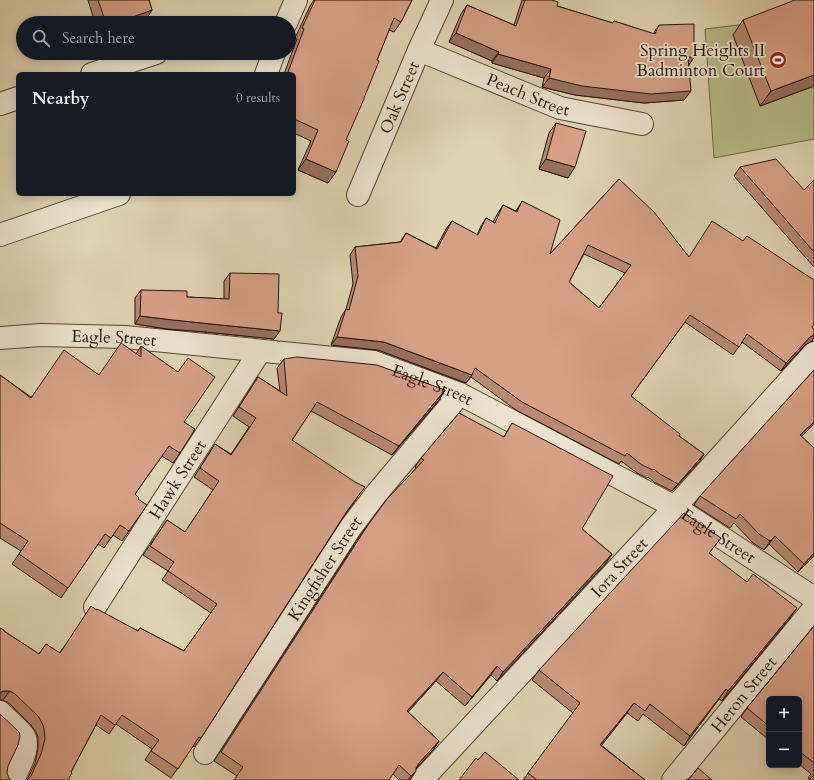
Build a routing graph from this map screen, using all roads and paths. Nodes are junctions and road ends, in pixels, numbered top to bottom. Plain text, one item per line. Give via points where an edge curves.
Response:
1 (296, 0) edge
2 (442, 0) edge
3 (289, 16) edge
4 (419, 50) junction
5 (135, 60) edge
6 (271, 60) edge
7 (98, 72) edge
8 (267, 72) edge
9 (16, 99) edge
10 (0, 104) edge
11 (642, 124) dead end
12 (358, 195) dead end
13 (113, 196) edge
14 (0, 235) edge
15 (0, 338) edge
16 (260, 351) junction
17 (814, 353) edge
18 (460, 394) junction
19 (675, 507) junction
20 (814, 598) edge
21 (95, 606) dead end
22 (814, 608) edge
23 (0, 712) edge
24 (205, 753) dead end
25 (13, 780) edge
26 (422, 780) edge
27 (673, 780) edge

1 - 3 street
2 - 4 street, Oak Street
4 - 11 street, Peach Street via 560,108
4 - 12 street, Oak Street
5 - 7 street
6 - 8 street
9 - 10 street
13 - 14 street
15 - 16 street, Eagle Street via 41,335 126,337
16 - 18 street, Eagle Street via 374,362
16 - 21 street, Hawk Street
17 - 19 street, Iora Street
18 - 19 street, Eagle Street
18 - 24 street, Kingfisher Street via 351,527
19 - 20 street, Eagle Street
19 - 26 street, Iora Street
22 - 27 street, Heron Street
23 - 25 street via 24,736 27,744

